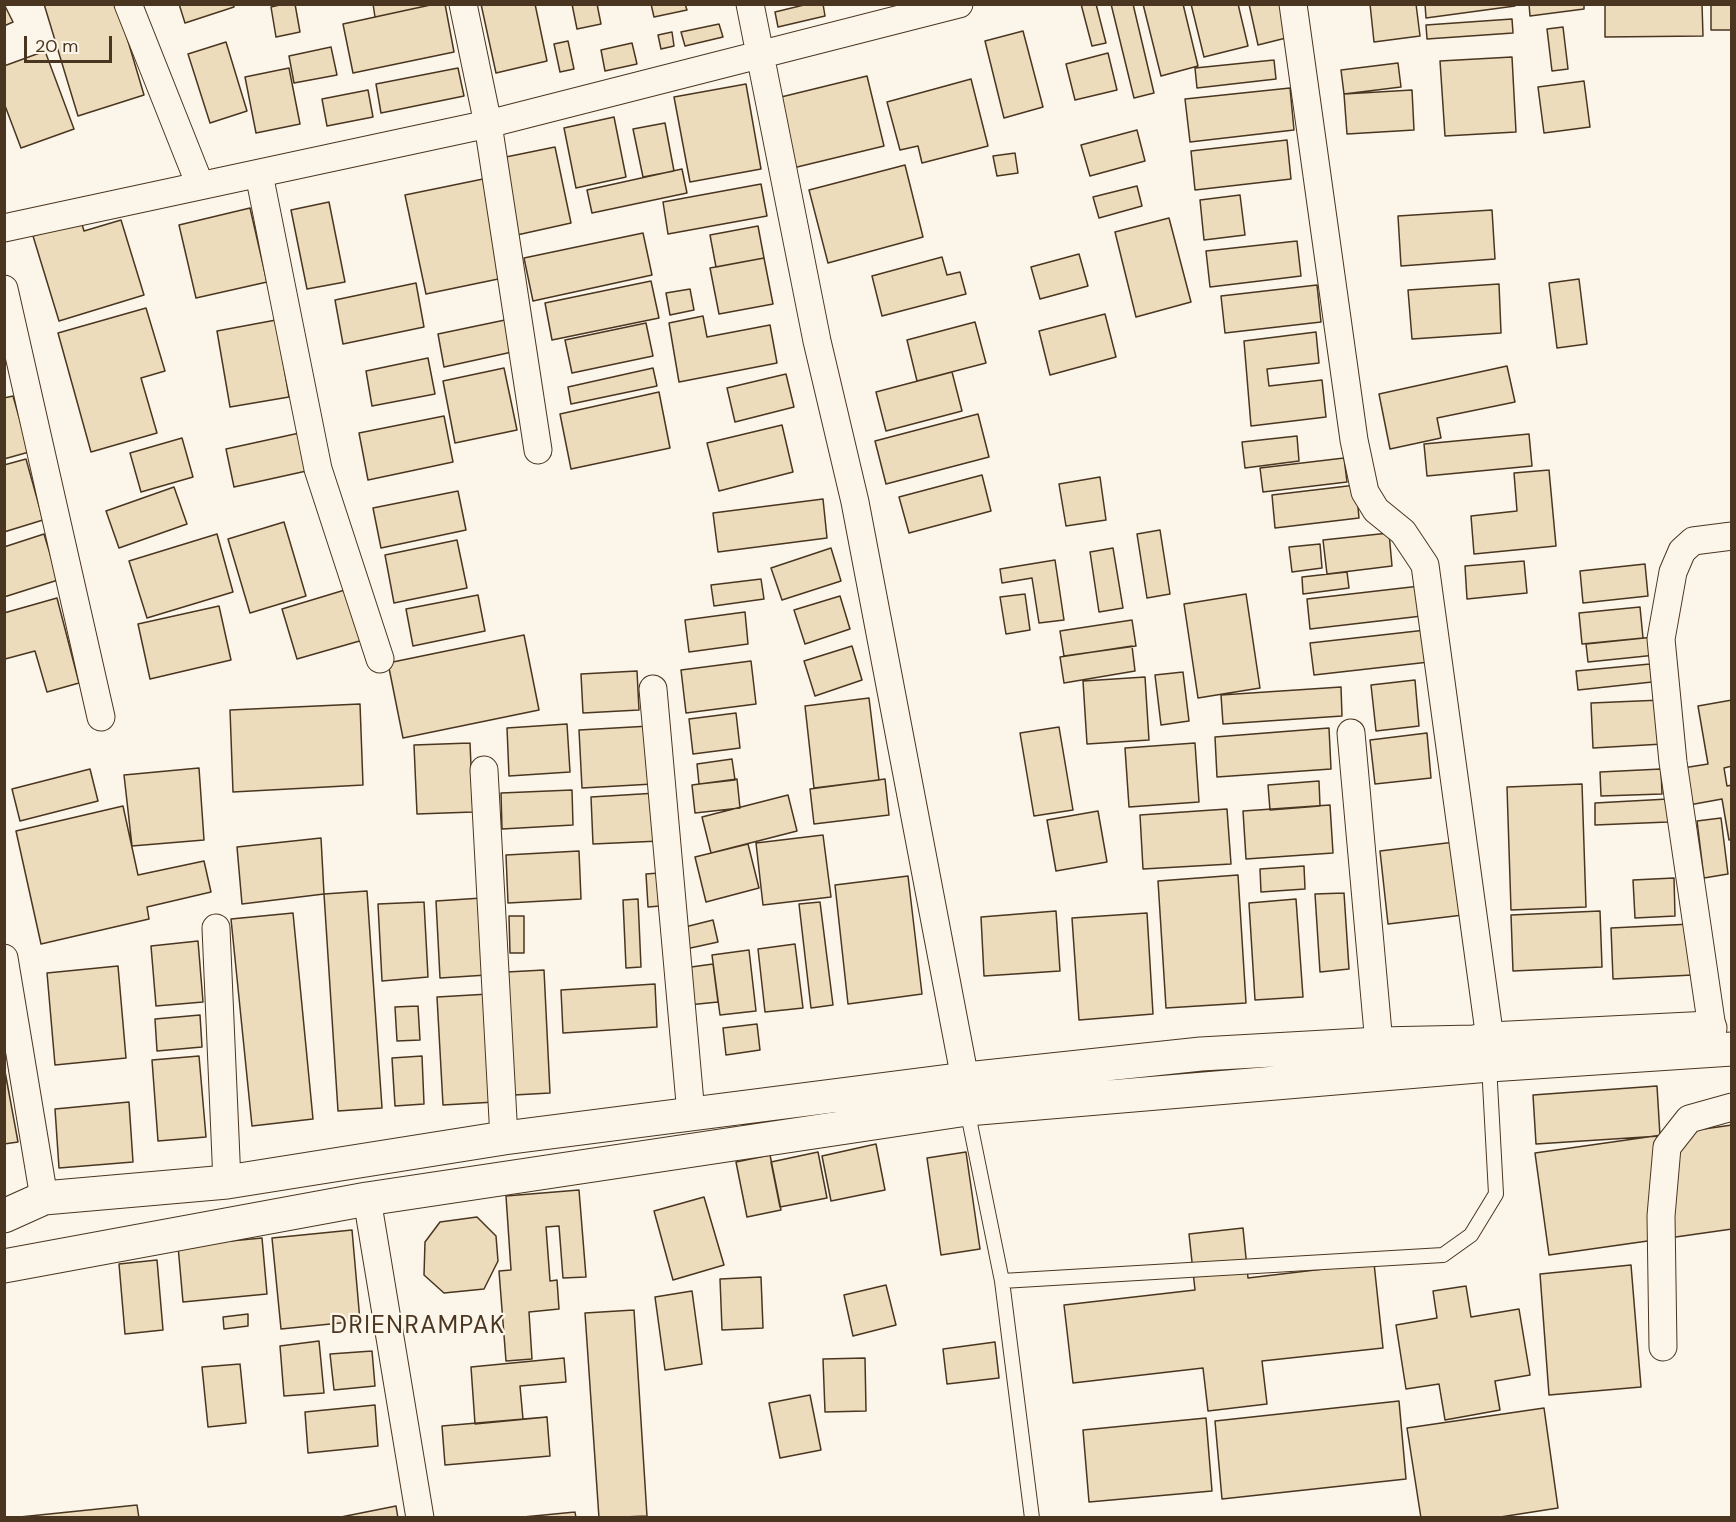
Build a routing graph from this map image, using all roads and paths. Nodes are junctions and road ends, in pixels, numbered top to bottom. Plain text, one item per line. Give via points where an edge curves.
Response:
1 (128, 4) edge
2 (463, 4) edge
3 (750, 4) edge
4 (959, 4) edge
5 (1293, 4) edge
6 (760, 56) junction
7 (488, 124) junction
8 (259, 174) junction
9 (200, 185) junction
10 (4, 228) edge
11 (4, 289) edge
12 (538, 450) dead end
13 (1731, 536) edge
14 (380, 659) dead end
15 (653, 688) dead end
16 (101, 717) dead end
17 (1351, 733) dead end
18 (484, 770) dead end
19 (216, 928) dead end
20 (4, 958) edge
21 (1725, 1034) edge
22 (1378, 1044) junction
23 (1490, 1052) junction
24 (966, 1094) junction
25 (1731, 1107) edge
26 (691, 1114) junction
27 (504, 1138) junction
28 (227, 1182) junction
29 (44, 1198) junction
30 (367, 1199) junction
31 (4, 1216) edge
32 (4, 1266) edge
33 (1002, 1281) junction
34 (1663, 1347) dead end
35 (420, 1518) edge
36 (1032, 1518) edge

1 - 9 street
2 - 7 street
3 - 6 street
4 - 6 street
5 - 23 street via 1354,440 1365,492 1376,510 1409,540 1425,565
6 - 7 street
6 - 24 street via 817,342 855,502
7 - 8 street
7 - 12 street
8 - 9 street
8 - 14 street via 318,469
9 - 10 street
11 - 16 street
13 - 21 street via 1693,541 1682,551 1673,572 1661,639 1672,762
15 - 26 street
17 - 22 street
18 - 27 street
19 - 28 street
20 - 29 street
21 - 23 highway
22 - 23 highway via 1474,1042
22 - 24 highway via 1201,1054
23 - 24 highway
23 - 33 lane via 1496,1194 1471,1235 1443,1255
24 - 26 highway
24 - 30 highway
24 - 33 lane
25 - 34 street via 1689,1119 1667,1147 1661,1216
26 - 27 highway
27 - 28 highway
28 - 29 highway
29 - 31 highway
30 - 32 highway
30 - 35 street
33 - 36 lane

